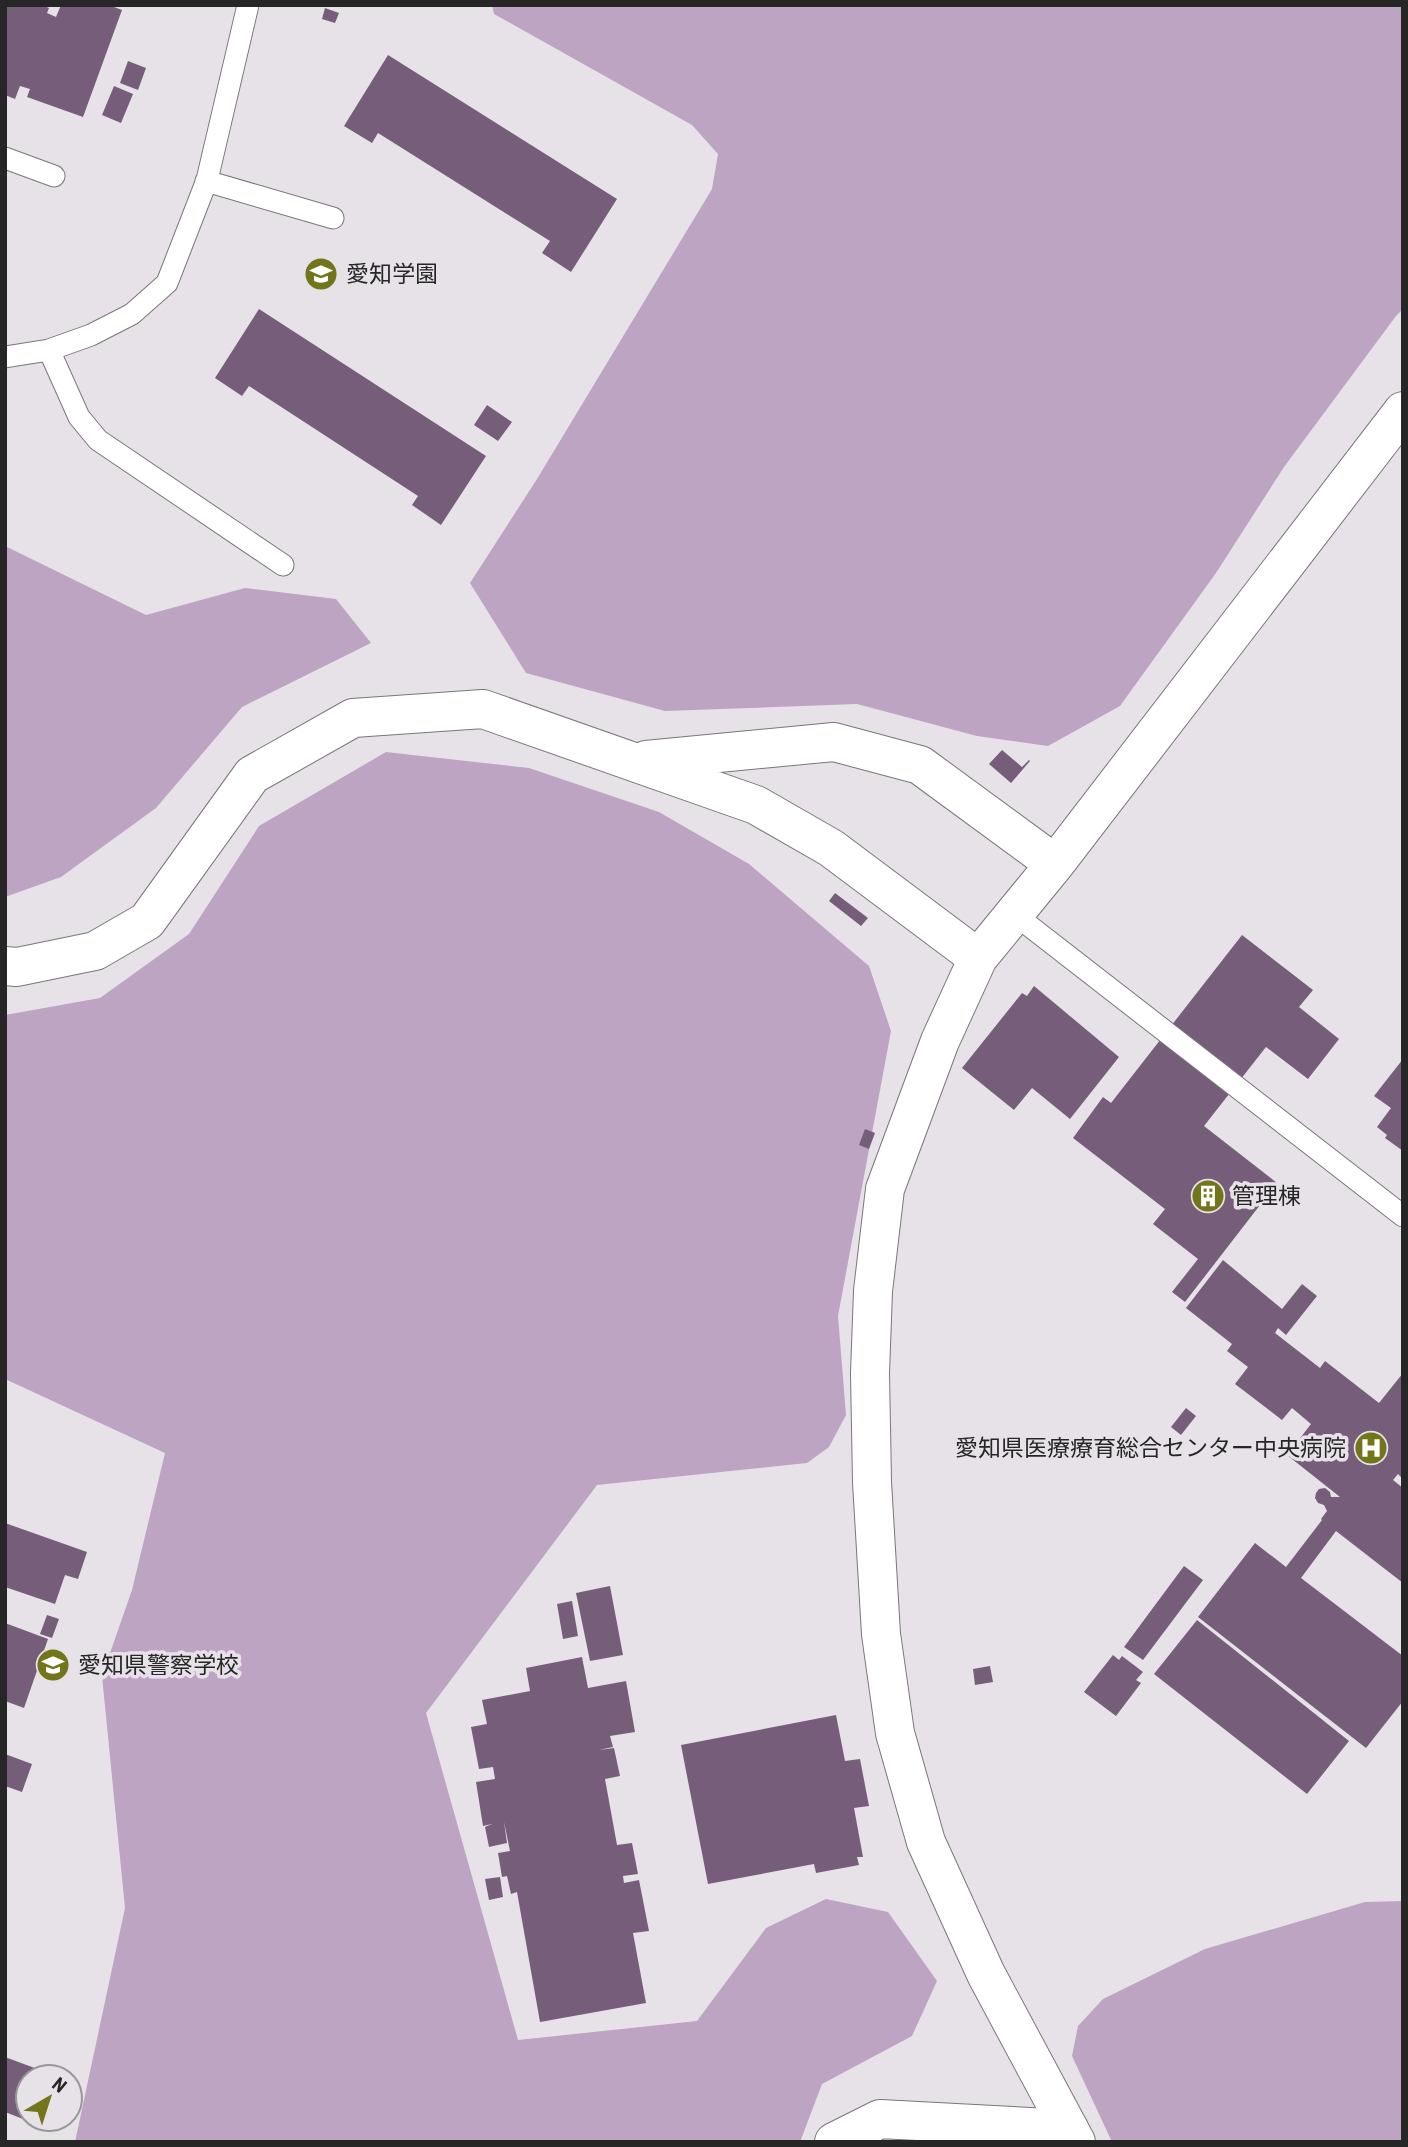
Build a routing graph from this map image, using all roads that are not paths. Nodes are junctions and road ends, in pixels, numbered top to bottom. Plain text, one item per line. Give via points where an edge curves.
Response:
1 (248, 5) edge
2 (5, 158) edge
3 (54, 176) dead end
4 (206, 181) junction
5 (333, 218) dead end
6 (48, 350) junction
7 (5, 357) edge
8 (1403, 411) edge
9 (283, 565) dead end
10 (633, 761) junction
11 (1055, 864) junction
12 (1014, 914) junction
13 (978, 958) junction
14 (5, 965) edge
15 (1403, 1216) edge
16 (1073, 2135) edge
17 (834, 2142) edge

1 - 4 lane
2 - 3 lane
4 - 5 lane
4 - 6 lane via 167,283 132,314
6 - 7 lane
6 - 9 lane via 79,417 98,440
8 - 11 street
10 - 11 street via 834,742 920,765
10 - 13 street via 756,805 831,848
10 - 14 street via 483,709 353,718 252,775 147,921 94,951 16,967
11 - 12 street
12 - 13 street
12 - 15 lane
13 - 16 street via 940,1041 885,1189 873,1291 870,1373 881,1634 895,1733 926,1842 986,1974
16 - 17 street via 880,2119

